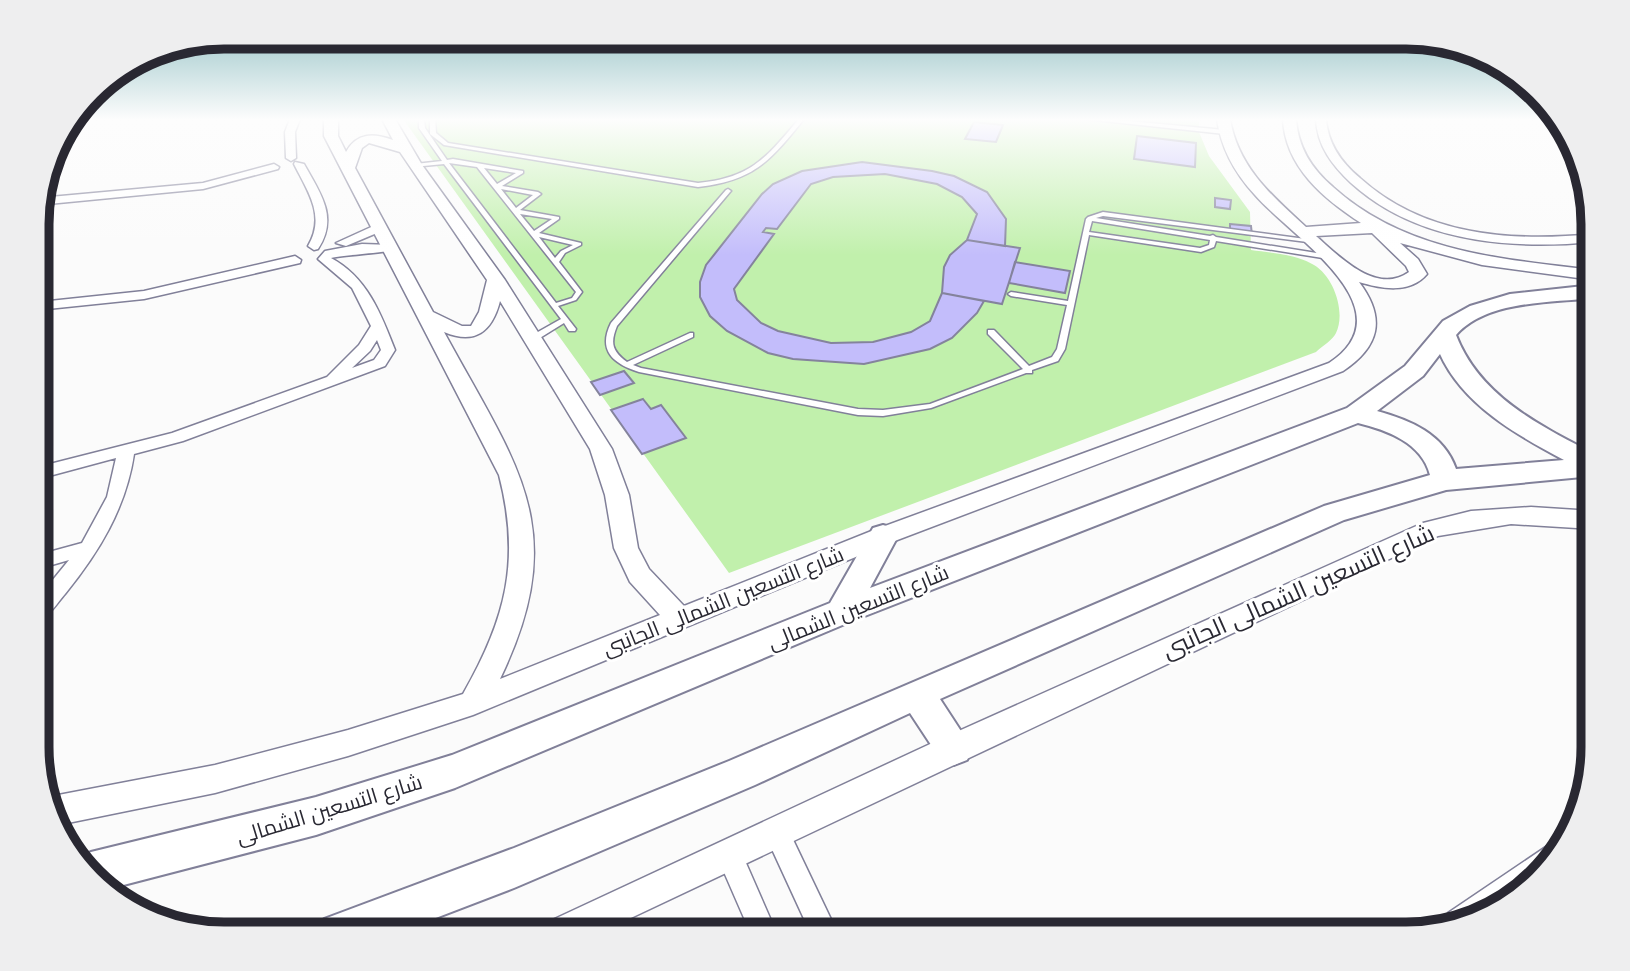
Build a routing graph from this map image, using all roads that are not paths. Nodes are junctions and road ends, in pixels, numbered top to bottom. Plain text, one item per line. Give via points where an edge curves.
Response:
1 (275, 164) edge
2 (297, 164) edge
3 (347, 164) edge
4 (425, 164) edge
5 (449, 164) edge
6 (474, 164) edge
7 (571, 164) edge
8 (763, 164) edge
9 (1239, 164) edge
10 (1306, 164) edge
11 (1339, 164) edge
12 (480, 165) junction
13 (415, 166) joint
14 (348, 167) joint
15 (497, 187) junction
16 (728, 191) dead end
17 (50, 201) edge
18 (515, 211) junction
19 (1089, 219) junction
20 (380, 227) junction
21 (1376, 228) junction
22 (1086, 233) junction
23 (534, 234) junction
24 (1213, 237) junction
25 (1307, 237) junction
26 (1581, 239) edge
27 (392, 249) junction
28 (323, 251) junction
29 (1331, 257) junction
30 (555, 262) junction
31 (1344, 270) junction
32 (1581, 273) edge
33 (496, 280) junction
34 (1581, 292) edge
35 (1012, 294) dead end
36 (1071, 304) junction
37 (49, 305) edge
38 (555, 305) junction
39 (428, 316) junction
40 (565, 320) junction
41 (379, 327) junction
42 (572, 329) dead end
43 (991, 332) dead end
44 (1444, 333) junction
45 (690, 335) dead end
46 (532, 338) junction
47 (365, 348) junction
48 (388, 350) junction
49 (349, 364) junction
50 (625, 365) junction
51 (369, 369) junction
52 (1029, 370) junction
53 (317, 388) junction
54 (1356, 414) junction
55 (127, 452) junction
56 (1581, 459) edge
57 (1581, 467) edge
58 (49, 470) edge
59 (1446, 480) junction
60 (1581, 519) edge
61 (883, 536) junction
62 (88, 548) junction
63 (49, 559) edge
64 (49, 598) edge
65 (841, 612) junction
66 (682, 619) junction
67 (916, 694) junction
68 (473, 703) junction
69 (954, 748) junction
70 (61, 810) edge
71 (777, 834) junction
72 (730, 856) junction
73 (99, 870) edge
74 (1531, 870) edge
75 (1480, 906) edge
76 (373, 922) edge
77 (586, 922) edge
78 (759, 922) edge
79 (819, 922) edge

1 - 17 street via 204,186
2 - 28 street via 325,218
3 - 14 street
4 - 13 lane
5 - 38 lane
6 - 12 lane
7 - 8 lane via 698,185 722,183
9 - 25 street
10 - 21 street via 1345,209
11 - 26 street via 1371,197 1408,218 1513,239
12 - 15 lane
12 - 15 lane via 521,172
13 - 33 street
14 - 20 street
15 - 18 lane
15 - 18 lane via 538,194
16 - 50 lane via 608,335 608,346
18 - 23 lane
18 - 23 lane via 557,218
19 - 22 lane
19 - 24 lane
19 - 25 lane via 1103,214 1251,236
20 - 27 street
20 - 28 street
21 - 25 street
21 - 31 street via 1412,261 1418,274 1389,283
21 - 32 street via 1459,255
22 - 24 lane via 1202,250 1212,246
22 - 36 lane
23 - 30 lane
23 - 30 lane via 579,244
24 - 29 lane
25 - 29 street
27 - 28 street
27 - 39 street
28 - 37 street via 310,263 295,260 144,295
28 - 41 street via 355,280
29 - 31 street
30 - 38 lane via 579,294
31 - 61 street, شارع التسعين الشمالى الجانبى via 1356,288 1367,332 1358,352 1336,367
33 - 39 street via 488,319 476,330 455,332
33 - 46 street
34 - 44 main road, شارع التسعين الشمالى via 1510,301 1478,311
35 - 36 lane
36 - 52 lane via 1059,355
38 - 40 lane
39 - 68 street via 520,502 523,544 518,597 501,653
40 - 42 lane
40 - 46 lane
41 - 47 street
41 - 48 street
43 - 52 lane
44 - 54 main road, شارع التسعين الشمالى via 1414,371
44 - 56 main road via 1456,363 1474,384 1540,436
45 - 50 lane
46 - 66 street via 601,449 617,495 626,548 639,575
47 - 48 street
47 - 49 street
48 - 51 street
49 - 51 street
49 - 53 street
50 - 52 lane via 833,408 883,413 931,406
51 - 53 street
53 - 55 street
54 - 59 main road via 1419,438 1444,466
54 - 65 main road, شارع التسعين الشمالى
55 - 58 street
55 - 62 street via 118,494 106,523
57 - 59 main road
59 - 67 main road via 1334,513
60 - 69 street, شارع التسعين الشمالى الجانبى via 1492,515 1431,529
61 - 65 main road
61 - 66 street, شارع التسعين الشمالى الجانبى
62 - 63 street
62 - 64 street
65 - 73 main road, شارع التسعين الشمالى via 455,771 316,816
66 - 68 street, شارع التسعين الشمالى الجانبى
67 - 69 main road
67 - 76 main road via 633,819
68 - 70 street, شارع التسعين الشمالى الجانبى via 215,779
69 - 71 street, شارع التسعين الشمالى الجانبى
71 - 72 street, شارع التسعين الشمالى الجانبى
71 - 79 street
72 - 77 street, شارع التسعين الشمالى الجانبى
72 - 78 street
74 - 75 street

